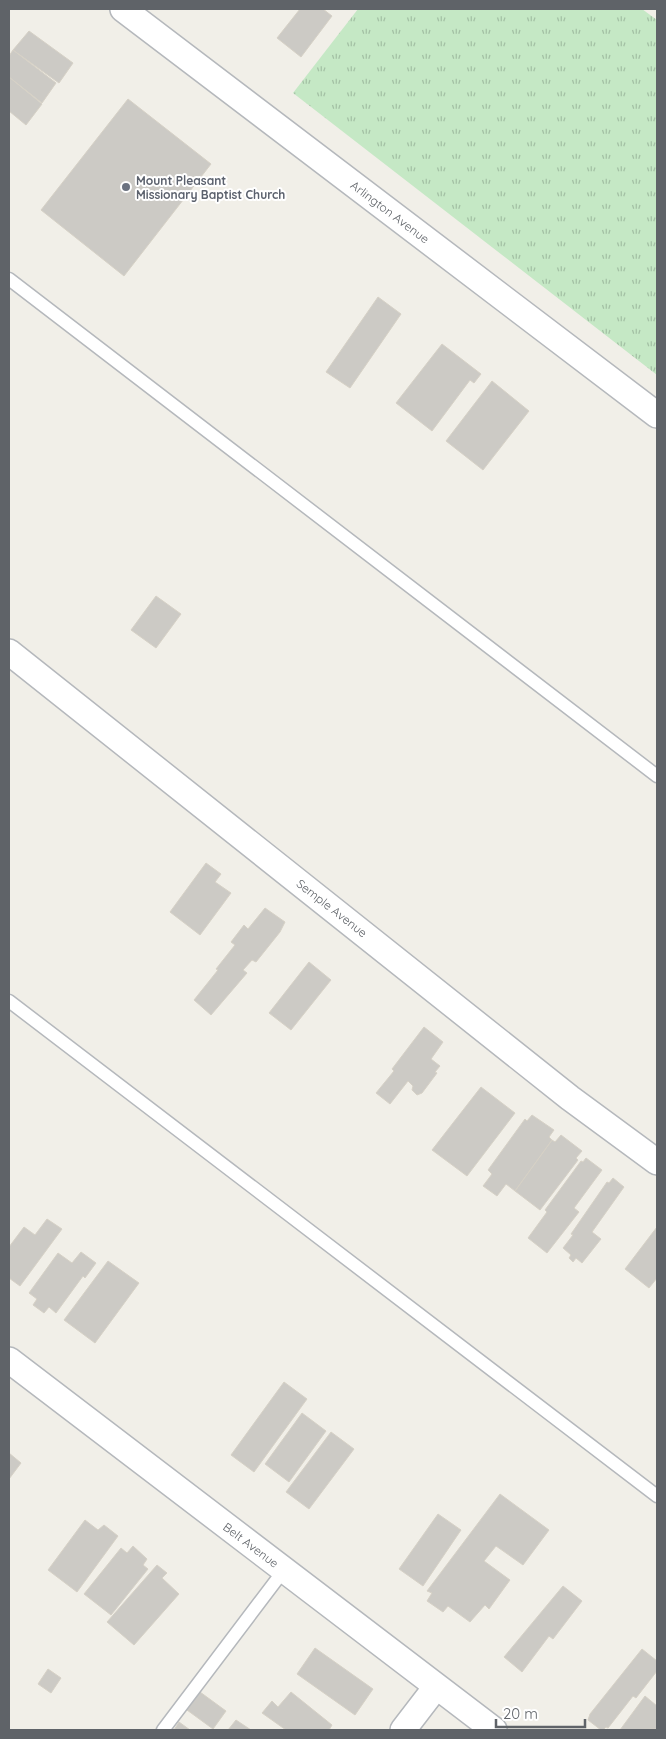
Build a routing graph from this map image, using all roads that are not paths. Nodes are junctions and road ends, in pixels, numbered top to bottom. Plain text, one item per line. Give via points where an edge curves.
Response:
1 (123, 9) edge
2 (9, 279) edge
3 (657, 415) edge
4 (9, 652) edge
5 (657, 776) edge
6 (9, 1001) edge
7 (657, 1162) edge
8 (9, 1360) edge
9 (657, 1496) edge
10 (284, 1570) junction
11 (436, 1687) junction
12 (162, 1730) edge
13 (403, 1730) edge
14 (494, 1730) edge

1 - 3 street, Arlington Avenue
2 - 5 lane
4 - 7 street, Semple Avenue via 570,1098
6 - 9 lane
8 - 10 street, Belt Avenue
10 - 11 street, Belt Avenue
10 - 12 lane
11 - 13 street
11 - 14 street, Belt Avenue

